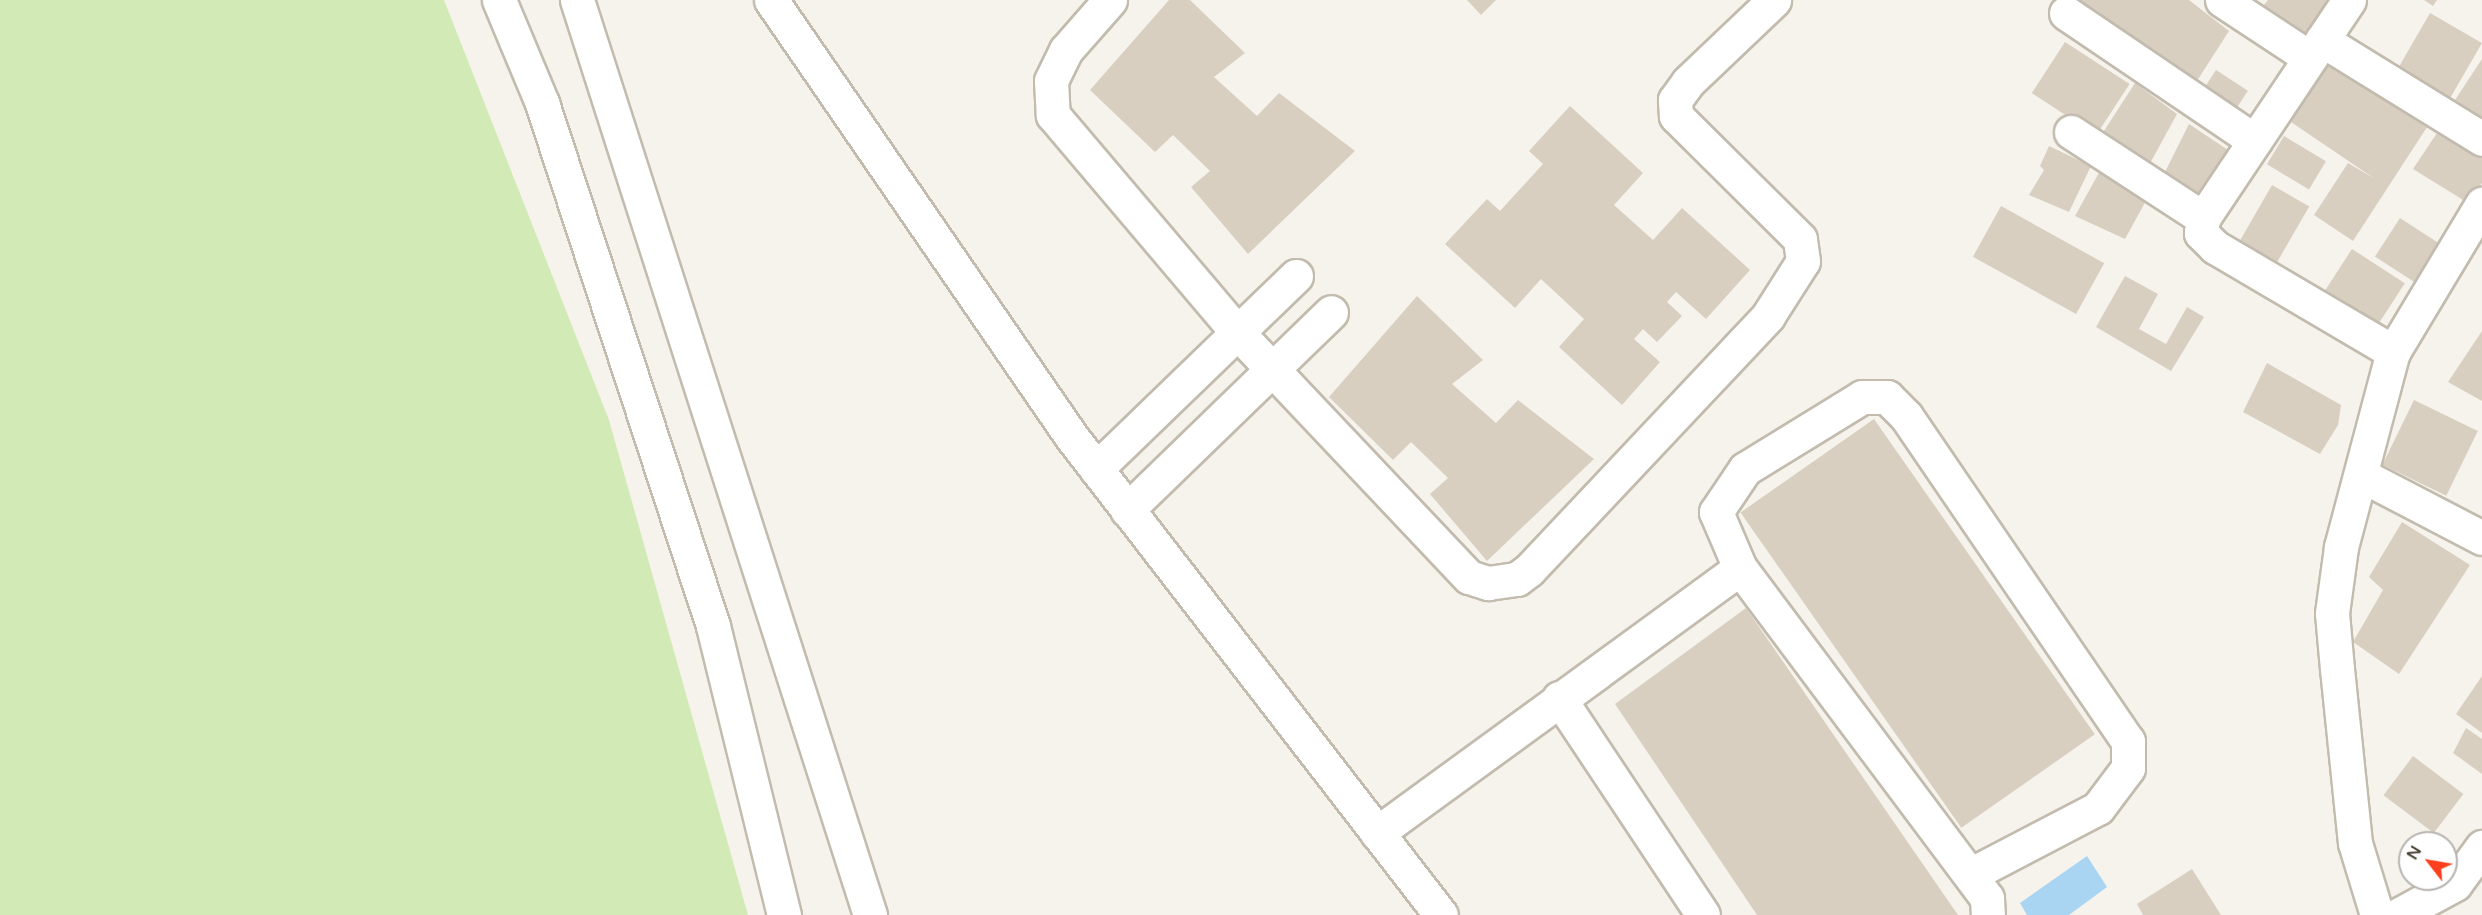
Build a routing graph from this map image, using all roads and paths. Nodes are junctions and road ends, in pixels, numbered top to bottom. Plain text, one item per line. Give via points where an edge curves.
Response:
1 (499, 0) edge
2 (577, 0) edge
3 (771, 0) edge
4 (1110, 0) edge
5 (1774, 0) edge
6 (2223, 0) edge
7 (2349, 0) edge
8 (2066, 13) dead end
9 (2316, 49) junction
10 (2071, 132) dead end
11 (2482, 139) edge
12 (2255, 141) junction
13 (2482, 204) edge
14 (2203, 218) junction
15 (1296, 276) dead end
16 (1331, 312) dead end
17 (1238, 333) junction
18 (2393, 352) junction
19 (1275, 369) junction
20 (1096, 469) junction
21 (2363, 476) junction
22 (1128, 510) junction
23 (2482, 538) edge
24 (1740, 568) junction
25 (1559, 698) junction
26 (1377, 833) junction
27 (2482, 848) edge
28 (1970, 875) junction
29 (784, 915) edge
30 (870, 915) edge
31 (1441, 915) edge
32 (1703, 915) edge
33 (1988, 915) edge
34 (2377, 915) edge
35 (2398, 915) edge

1 - 29 street via 542,103 713,626
2 - 30 street
3 - 20 street
4 - 17 street via 1066,50 1051,81 1053,115
5 - 19 street via 1688,82 1675,100 1676,116 1800,238 1803,261 1768,316 1517,579 1488,583 1469,578
6 - 9 street
7 - 9 street
8 - 12 street
9 - 11 street
9 - 12 street
10 - 14 street
12 - 14 street
13 - 18 street
14 - 18 street via 2201,233 2215,247
15 - 17 street
16 - 19 street
17 - 19 street
17 - 20 street
18 - 21 street
19 - 22 street
20 - 22 street
21 - 23 street
21 - 34 street via 2341,547 2332,614 2355,843
22 - 26 street
24 - 25 street
24 - 28 street
24 - 28 street via 1716,513 1745,469 1862,397 1887,397 1906,416 2127,741 2128,768 2098,808
25 - 26 street
25 - 32 street
26 - 31 street
27 - 35 street via 2455,884
28 - 33 street via 1987,898

